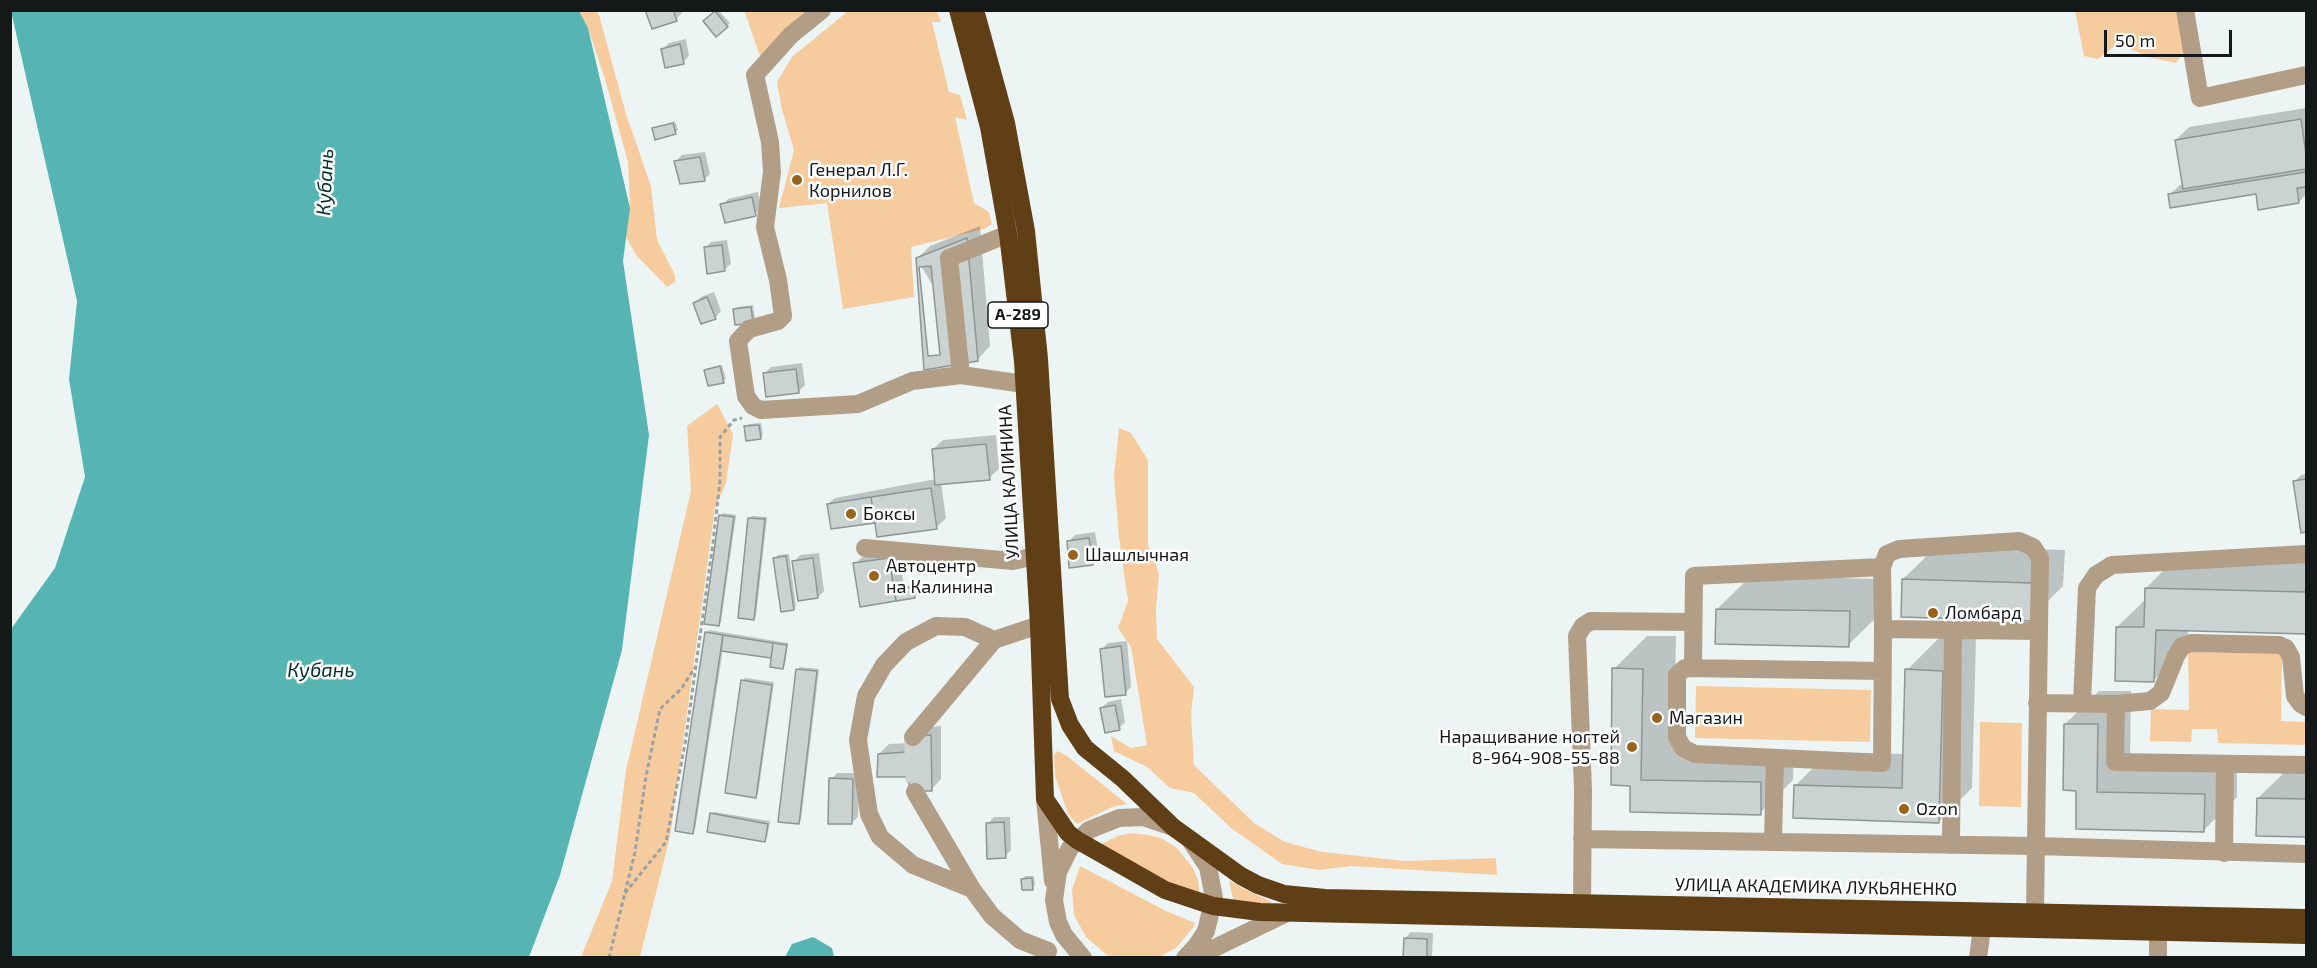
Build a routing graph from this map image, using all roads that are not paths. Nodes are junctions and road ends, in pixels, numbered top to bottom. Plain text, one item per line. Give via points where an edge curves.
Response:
1 (822, 10) edge
2 (958, 10) edge
3 (975, 10) edge
4 (2185, 10) edge
5 (2307, 75) edge
6 (1008, 234) junction
7 (961, 375) junction
8 (1024, 384) junction
9 (865, 548) dead end
10 (2307, 554) edge
11 (1035, 556) junction
12 (1882, 567) junction
13 (1694, 622) junction
14 (1039, 625) junction
15 (1883, 629) junction
16 (1953, 630) junction
17 (2038, 631) junction
18 (994, 640) junction
19 (1693, 668) junction
20 (1882, 671) junction
21 (2037, 703) junction
22 (2082, 703) junction
23 (2115, 704) junction
24 (2307, 706) edge
25 (913, 737) tunnel mouth
26 (1775, 758) junction
27 (2225, 764) junction
28 (2307, 765) edge
29 (915, 792) tunnel mouth
30 (1045, 799) junction
31 (1173, 827) junction
32 (1582, 839) junction
33 (1077, 840) junction
34 (1191, 841) junction
35 (1773, 842) junction
36 (1951, 845) junction
37 (2036, 846) junction
38 (2224, 853) junction
39 (2307, 854) edge
40 (972, 889) junction
41 (1054, 893) junction
42 (1582, 903) junction
43 (1213, 906) junction
44 (1326, 906) junction
45 (1289, 912) junction
46 (2035, 913) junction
47 (2307, 918) edge
48 (1982, 928) junction
49 (2158, 932) junction
50 (2307, 935) edge
51 (1049, 954) edge
52 (1083, 957) edge
53 (1185, 957) edge
54 (1194, 957) edge
55 (1978, 957) edge
56 (2158, 957) edge

1 - 7 street via 791,35 755,75 770,142 772,172 765,227 783,316 749,329 738,341 746,396 761,411 858,404 912,381
2 - 6 highway, УЛИЦА КАЛИНИНА / А-289 via 989,127
3 - 31 highway, УЛИЦА КАЛИНИНА / А-289 via 1006,123 1026,231 1039,360 1060,699 1085,748
4 - 5 street via 2200,98
6 - 7 street via 949,258
6 - 8 highway, УЛИЦА КАЛИНИНА / А-289
7 - 8 street
8 - 11 highway, УЛИЦА КАЛИНИНА / А-289
9 - 11 street via 1013,561
10 - 22 street via 2112,565 2096,574 2087,588
11 - 14 highway, УЛИЦА КАЛИНИНА / А-289
12 - 13 street via 1694,576
12 - 15 street
12 - 17 street via 1887,554 1899,549 2019,541 2033,547 2040,558
13 - 19 street
13 - 32 street via 1591,621 1577,636
14 - 18 street
14 - 30 highway, УЛИЦА КАЛИНИНА / А-289
15 - 16 street
15 - 20 street
16 - 17 street
16 - 36 street
17 - 21 street
18 - 25 street
18 - 40 street via 965,627 936,626 906,642 884,666 866,696 858,740 869,814 880,837 914,865
19 - 20 street
19 - 26 street via 1685,668 1677,675 1677,737 1683,748 1695,754
20 - 26 street via 1882,763
21 - 22 street
21 - 37 street
22 - 23 street
23 - 24 street via 2150,701 2161,693 2176,656 2182,646 2191,643 2286,648 2291,657 2295,696
23 - 27 street via 2115,762
26 - 35 street
27 - 28 street
27 - 38 street
29 - 40 street
30 - 33 highway
30 - 41 street, УЛИЦА КАЛИНИНА / А-289
31 - 33 street via 1150,818 1127,817 1096,826
31 - 34 highway, УЛИЦА КАЛИНИНА / А-289
32 - 35 street
32 - 42 street
33 - 41 street via 1060,865
33 - 43 highway via 1165,890
34 - 43 street, А-289 via 1208,867
34 - 44 highway, УЛИЦА КАЛИНИНА via 1264,888
35 - 36 street
36 - 37 street
37 - 38 street
37 - 46 street
38 - 39 street
40 - 51 street via 1005,929
41 - 51 street, УЛИЦА КАЛИНИНА
41 - 52 street, А-289 via 1061,929
42 - 44 highway, УЛИЦА АКАДЕМИКА ЛУКЬЯНЕНКО
42 - 46 highway, УЛИЦА АКАДЕМИКА ЛУКЬЯНЕНКО
43 - 45 highway
43 - 53 street, А-289 via 1206,931
44 - 45 highway
44 - 48 highway, УЛИЦА АКАДЕМИКА ЛУКЬЯНЕНКО
45 - 54 street
46 - 47 highway, УЛИЦА АКАДЕМИКА ЛУКЬЯНЕНКО
48 - 49 highway, УЛИЦА АКАДЕМИКА ЛУКЬЯНЕНКО
48 - 55 street
49 - 50 highway, УЛИЦА АКАДЕМИКА ЛУКЬЯНЕНКО
49 - 56 street

